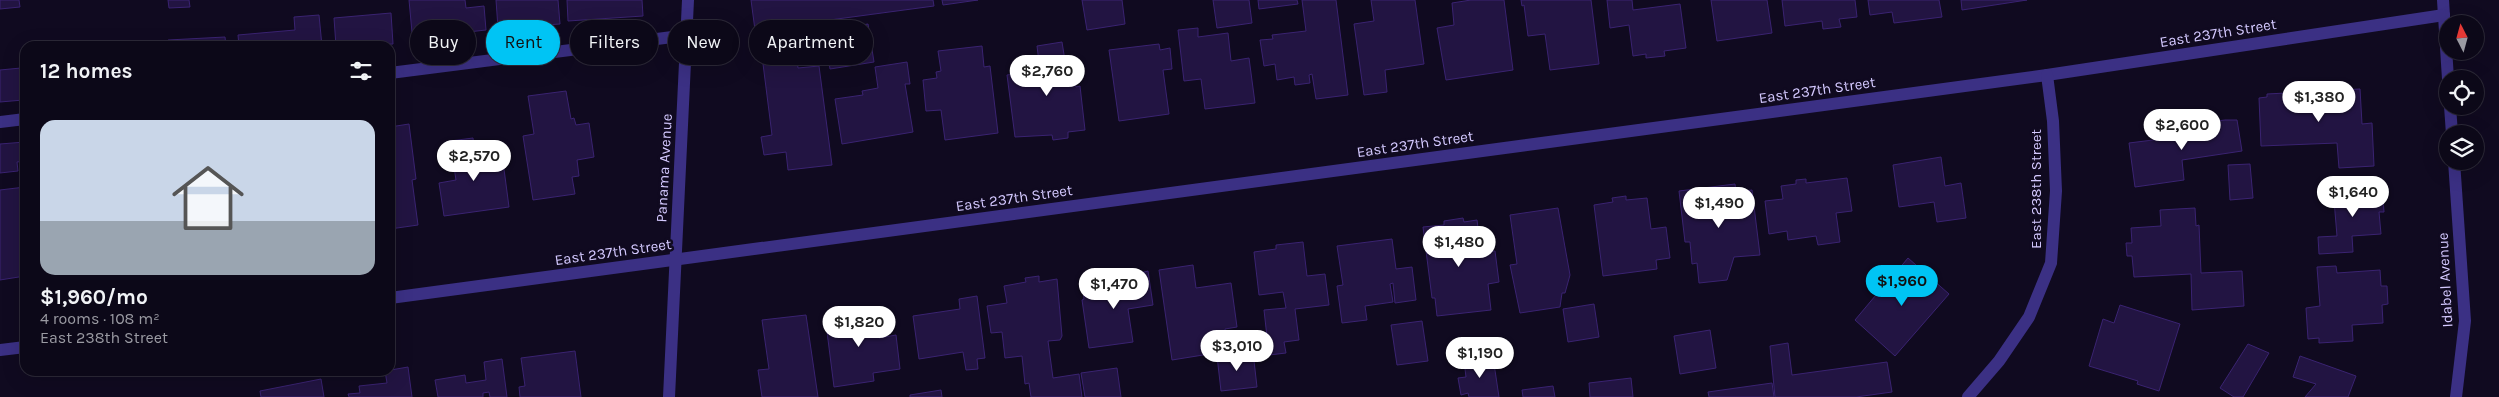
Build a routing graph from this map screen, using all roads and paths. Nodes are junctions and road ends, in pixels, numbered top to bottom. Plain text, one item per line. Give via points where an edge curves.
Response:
1 (688, 0) edge
2 (2443, 0) edge
3 (2444, 15) edge
4 (2439, 16) edge
5 (688, 20) edge
6 (668, 37) edge
7 (686, 65) edge
8 (395, 71) edge
9 (2047, 76) junction
10 (20, 120) edge
11 (0, 122) edge
12 (2455, 170) edge
13 (675, 260) junction
14 (395, 297) edge
15 (20, 348) edge
16 (0, 350) edge
17 (669, 397) edge
18 (1968, 397) edge
19 (2456, 397) edge

1 - 5 street, Panama Avenue
2 - 3 street
4 - 9 street, East 237th Street
6 - 8 street
7 - 13 street, Panama Avenue
9 - 13 street, East 237th Street
9 - 18 street, East 238th Street via 2053,121 2056,192 2052,263 2029,317 1999,361
10 - 11 street
12 - 19 street, Idabel Avenue via 2465,321
13 - 14 street, East 237th Street
13 - 17 street, Panama Avenue
15 - 16 street

